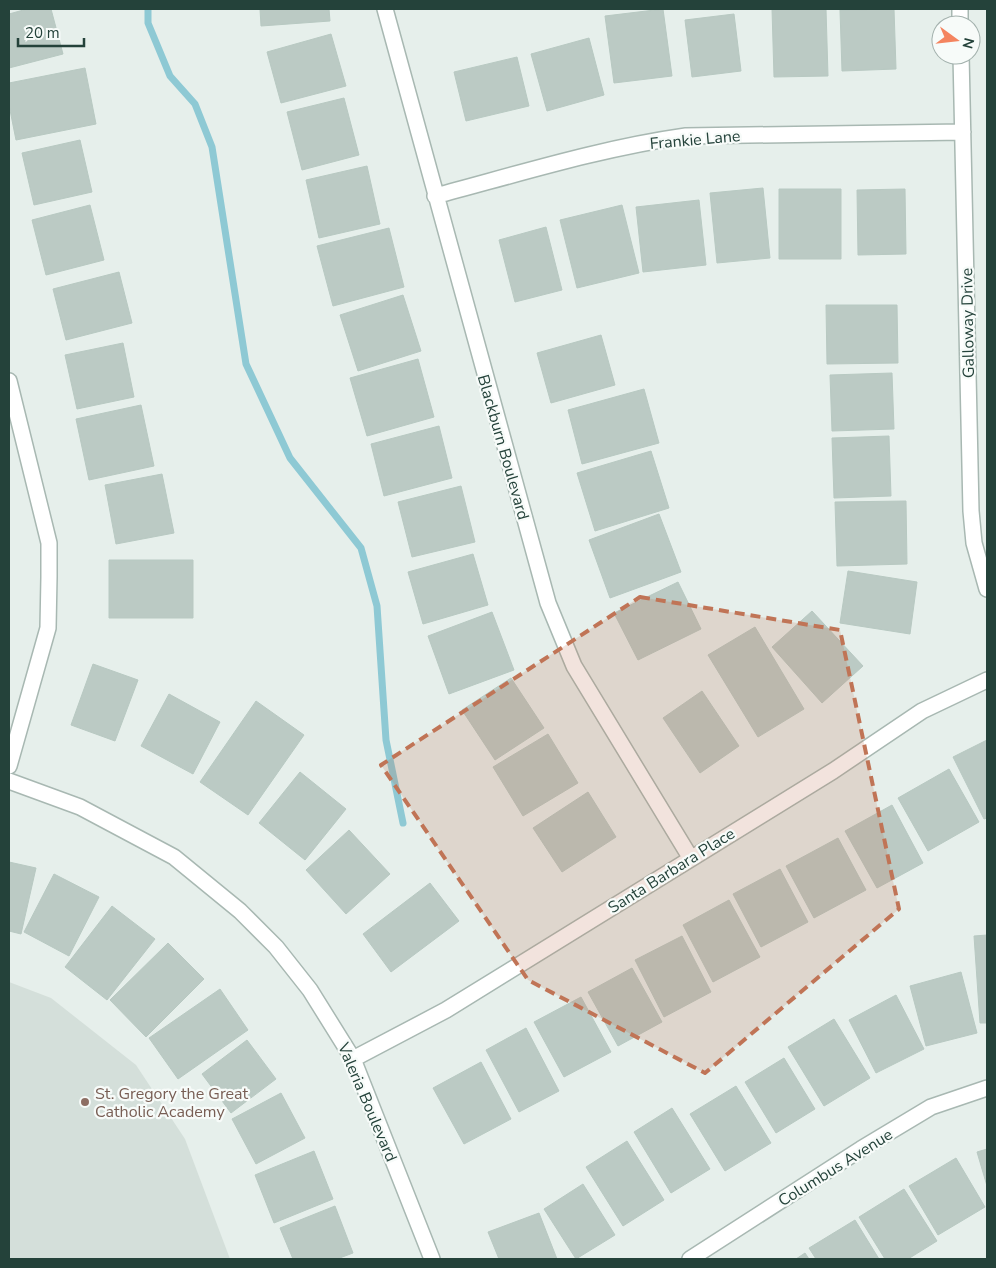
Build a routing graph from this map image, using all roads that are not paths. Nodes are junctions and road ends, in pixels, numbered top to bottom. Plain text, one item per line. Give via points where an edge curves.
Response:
1 (385, 9) edge
2 (961, 65) edge
3 (963, 132) junction
4 (435, 196) junction
5 (9, 381) edge
6 (987, 589) edge
7 (987, 680) edge
8 (9, 766) edge
9 (9, 780) edge
10 (690, 857) junction
11 (353, 1059) junction
12 (987, 1088) edge
13 (432, 1259) edge
14 (690, 1259) edge

1 - 4 street, Blackburn Boulevard
2 - 3 street, Galloway Drive
3 - 4 street, Frankie Lane via 686,136 573,159
3 - 6 street, Galloway Drive via 971,511 974,543
4 - 10 street, Blackburn Boulevard via 560,637 592,698
5 - 8 street via 49,543 48,628
7 - 10 street, Santa Barbara Place via 922,711 833,771
9 - 11 street, Valeria Boulevard via 80,807 144,840 174,857 211,887 276,947 310,990
10 - 11 street, Santa Barbara Place via 446,1010
11 - 13 street, Valeria Boulevard
12 - 14 street, Columbus Avenue via 932,1107

